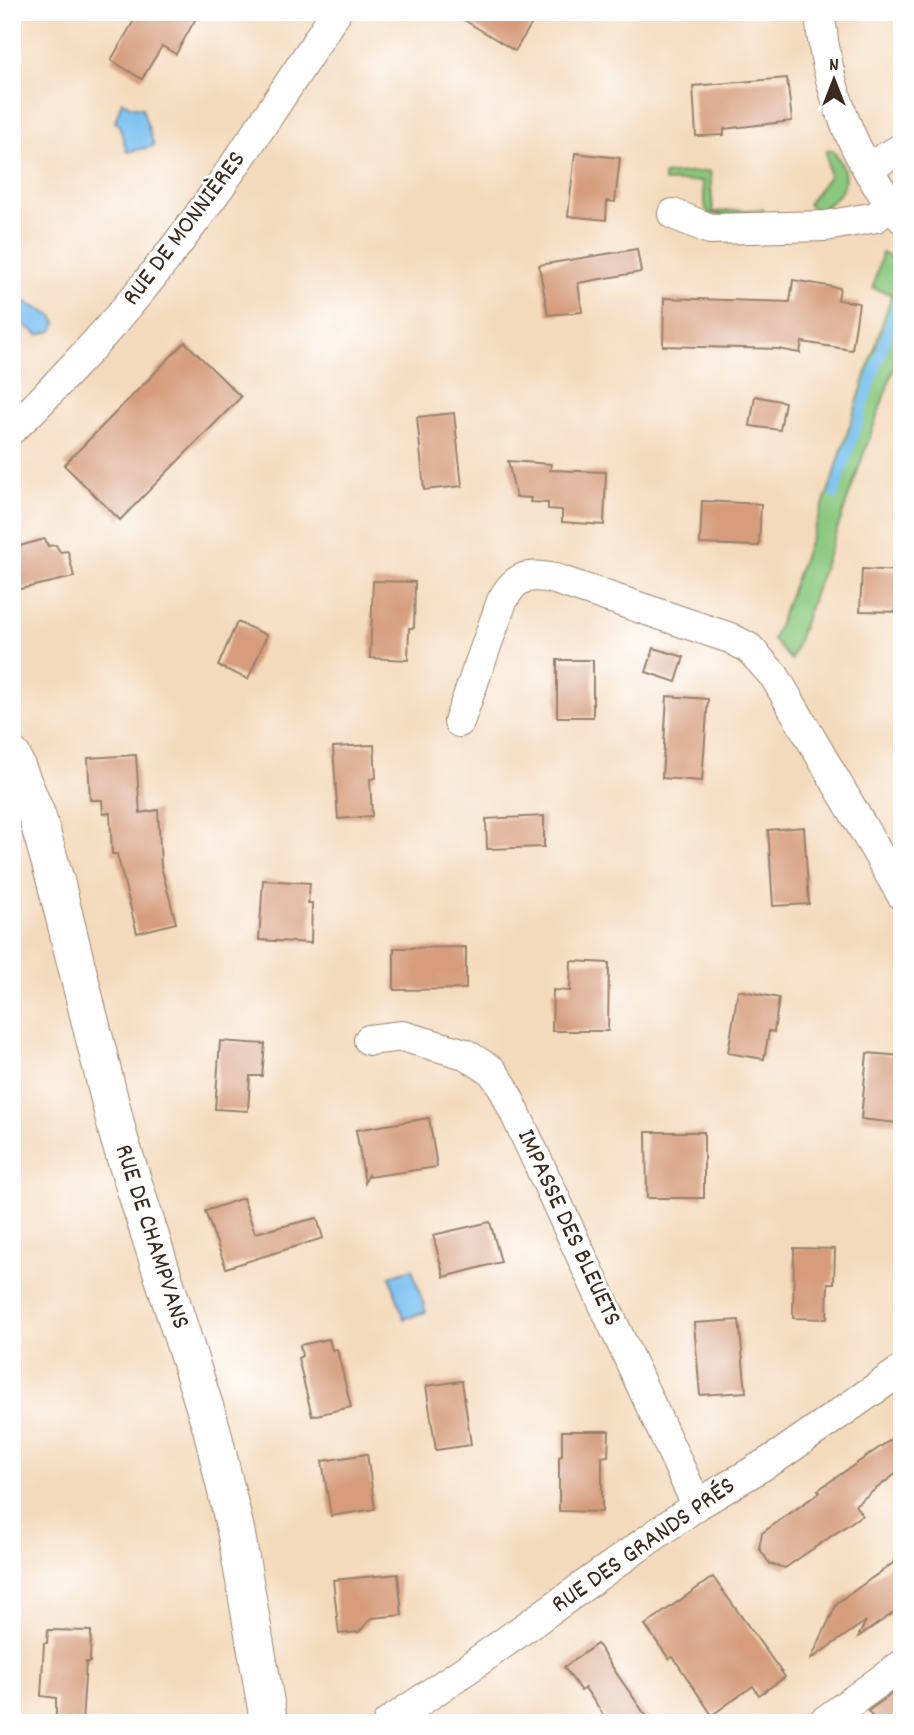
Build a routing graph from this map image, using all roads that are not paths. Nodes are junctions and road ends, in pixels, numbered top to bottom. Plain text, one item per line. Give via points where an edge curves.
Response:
1 (336, 12) edge
2 (820, 12) edge
3 (902, 148) edge
4 (868, 167) junction
5 (896, 212) edge
6 (673, 214) dead end
7 (12, 429) edge
8 (459, 722) dead end
9 (12, 756) edge
10 (902, 895) edge
11 (369, 1040) dead end
12 (902, 1370) edge
13 (697, 1505) junction
14 (902, 1665) edge
15 (269, 1723) edge
16 (388, 1723) edge
17 (822, 1723) edge

1 - 7 street, RUE DE MONNIÈRES via 163,265
2 - 4 street via 830,78 844,123
3 - 4 street
4 - 5 street
5 - 6 street via 826,226 710,229
8 - 10 street via 502,601 522,578 555,579 730,638 749,648 775,677
9 - 15 street, RUE DE CHAMPVANS via 37,816 119,1138 212,1430 236,1532
11 - 13 street, IMPASSE DES BLEUETS via 402,1036 465,1054 492,1071
12 - 13 street, RUE DES GRANDS PRÉS via 777,1457
13 - 16 street, RUE DES GRANDS PRÉS
14 - 17 street

